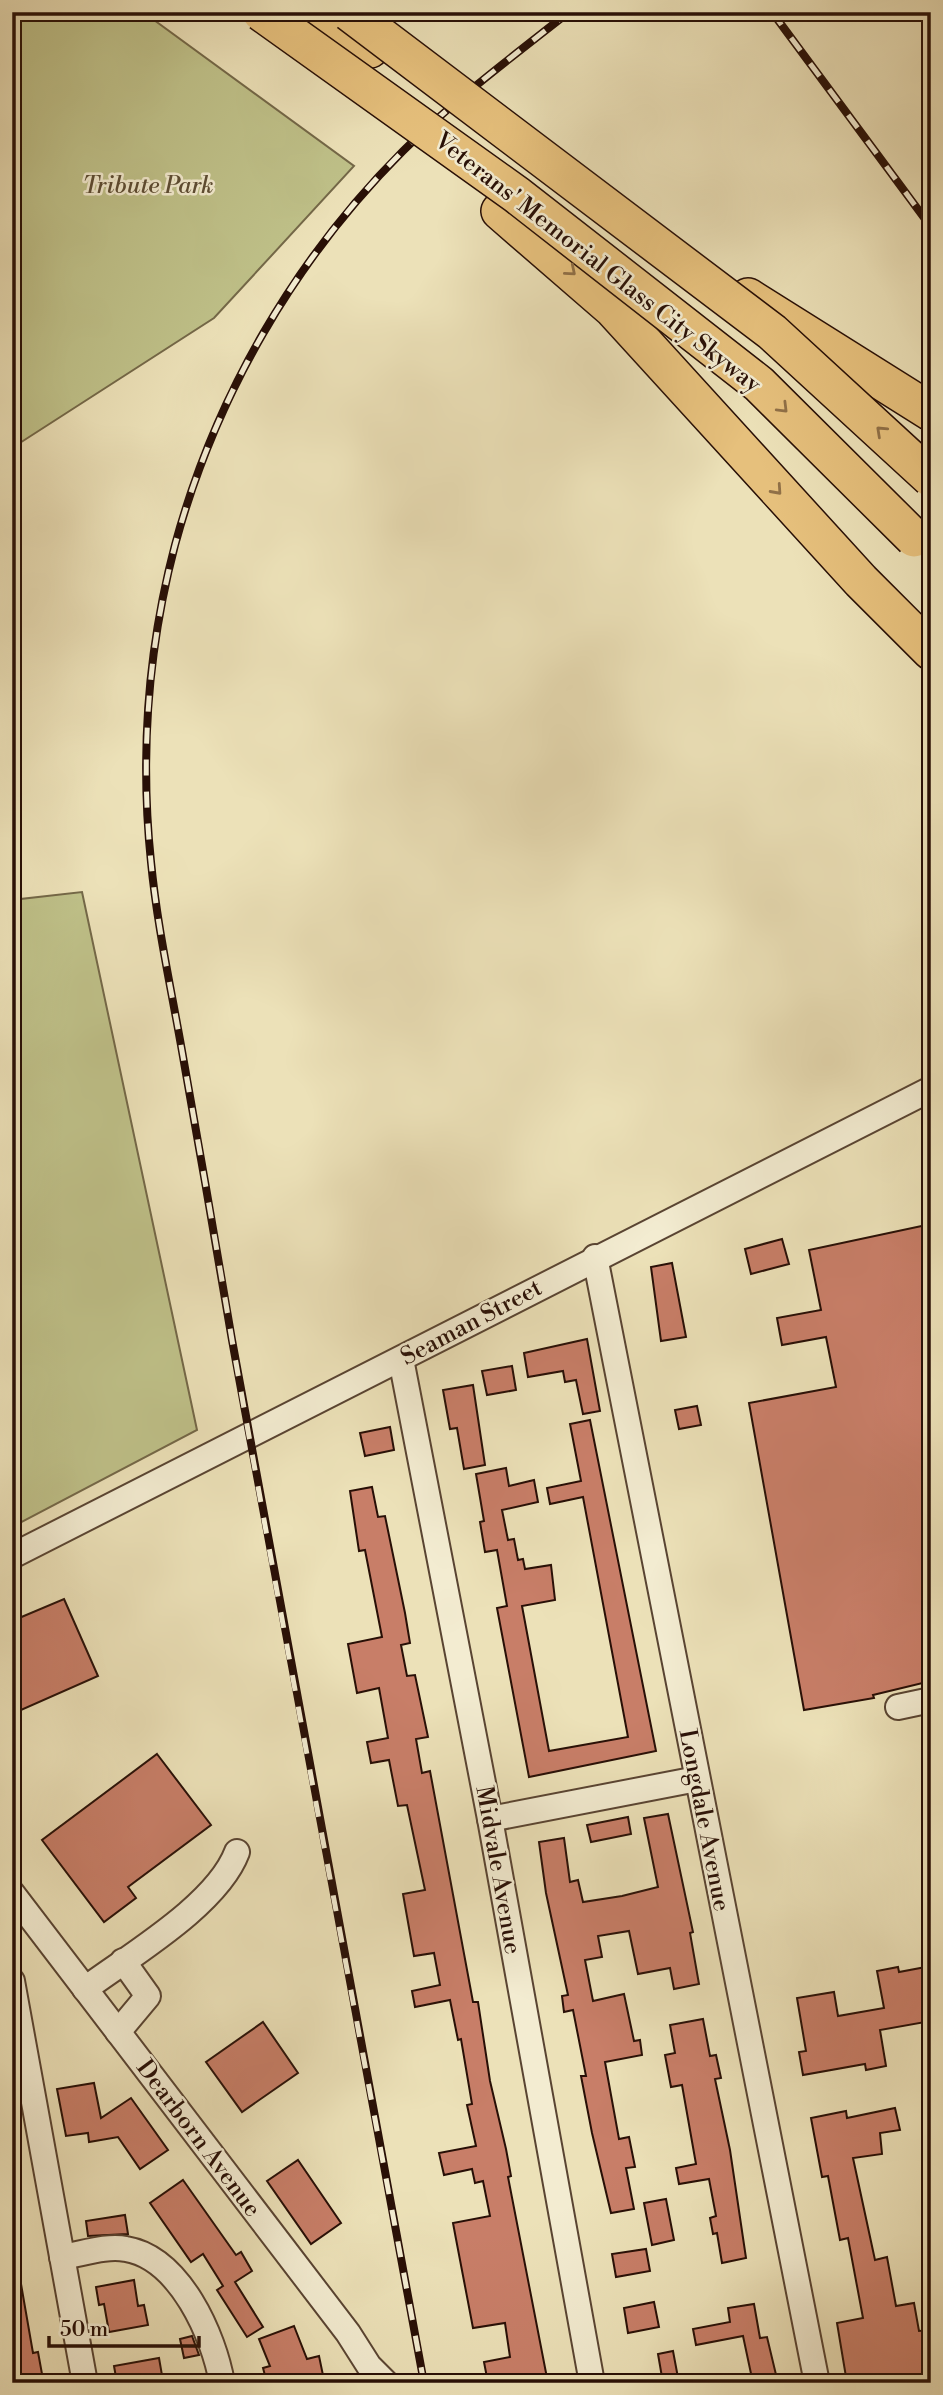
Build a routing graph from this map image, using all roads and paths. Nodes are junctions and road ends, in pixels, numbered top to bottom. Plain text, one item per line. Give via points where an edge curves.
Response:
1 (239, 12) edge
2 (261, 12) edge
3 (324, 12) edge
4 (349, 12) edge
5 (931, 412) edge
6 (931, 478) edge
7 (923, 547) edge
8 (931, 651) edge
9 (931, 1089) edge
10 (595, 1257) junction
11 (401, 1359) junction
12 (12, 1556) edge
13 (931, 1700) edge
14 (898, 1707) dead end
15 (697, 1779) junction
16 (490, 1819) junction
17 (237, 1852) dead end
18 (12, 1893) edge
19 (123, 1961) junction
20 (12, 1981) edge
21 (85, 1989) junction
22 (118, 2032) junction
23 (62, 2257) junction
24 (376, 2377) edge
25 (85, 2383) edge
26 (222, 2383) edge
27 (592, 2383) edge
28 (817, 2383) edge

1 -> 8 highway via 500,211 613,309
2 -> 7 highway, Veterans' Memorial Glass City Skyway, bridge via 517,195 759,384
3 - 5 highway via 499,139
6 -> 4 highway, Veterans' Memorial Glass City Skyway, bridge via 772,332
9 - 10 street, Seaman Street
10 - 11 street, Seaman Street
10 - 15 street, Longdale Avenue
11 - 12 street, Seaman Street
11 - 16 street, Midvale Avenue
13 - 14 street
15 - 16 street
15 - 28 street, Longdale Avenue
16 - 27 street, Midvale Avenue
17 - 19 street via 230,1871 202,1902
18 - 21 street, Dearborn Avenue
19 - 21 street
19 - 22 street via 148,1996
20 - 23 street
21 - 22 street, Dearborn Avenue
22 - 24 street, Dearborn Avenue via 348,2333
23 - 25 street
23 - 26 street via 125,2248 158,2264 198,2311

